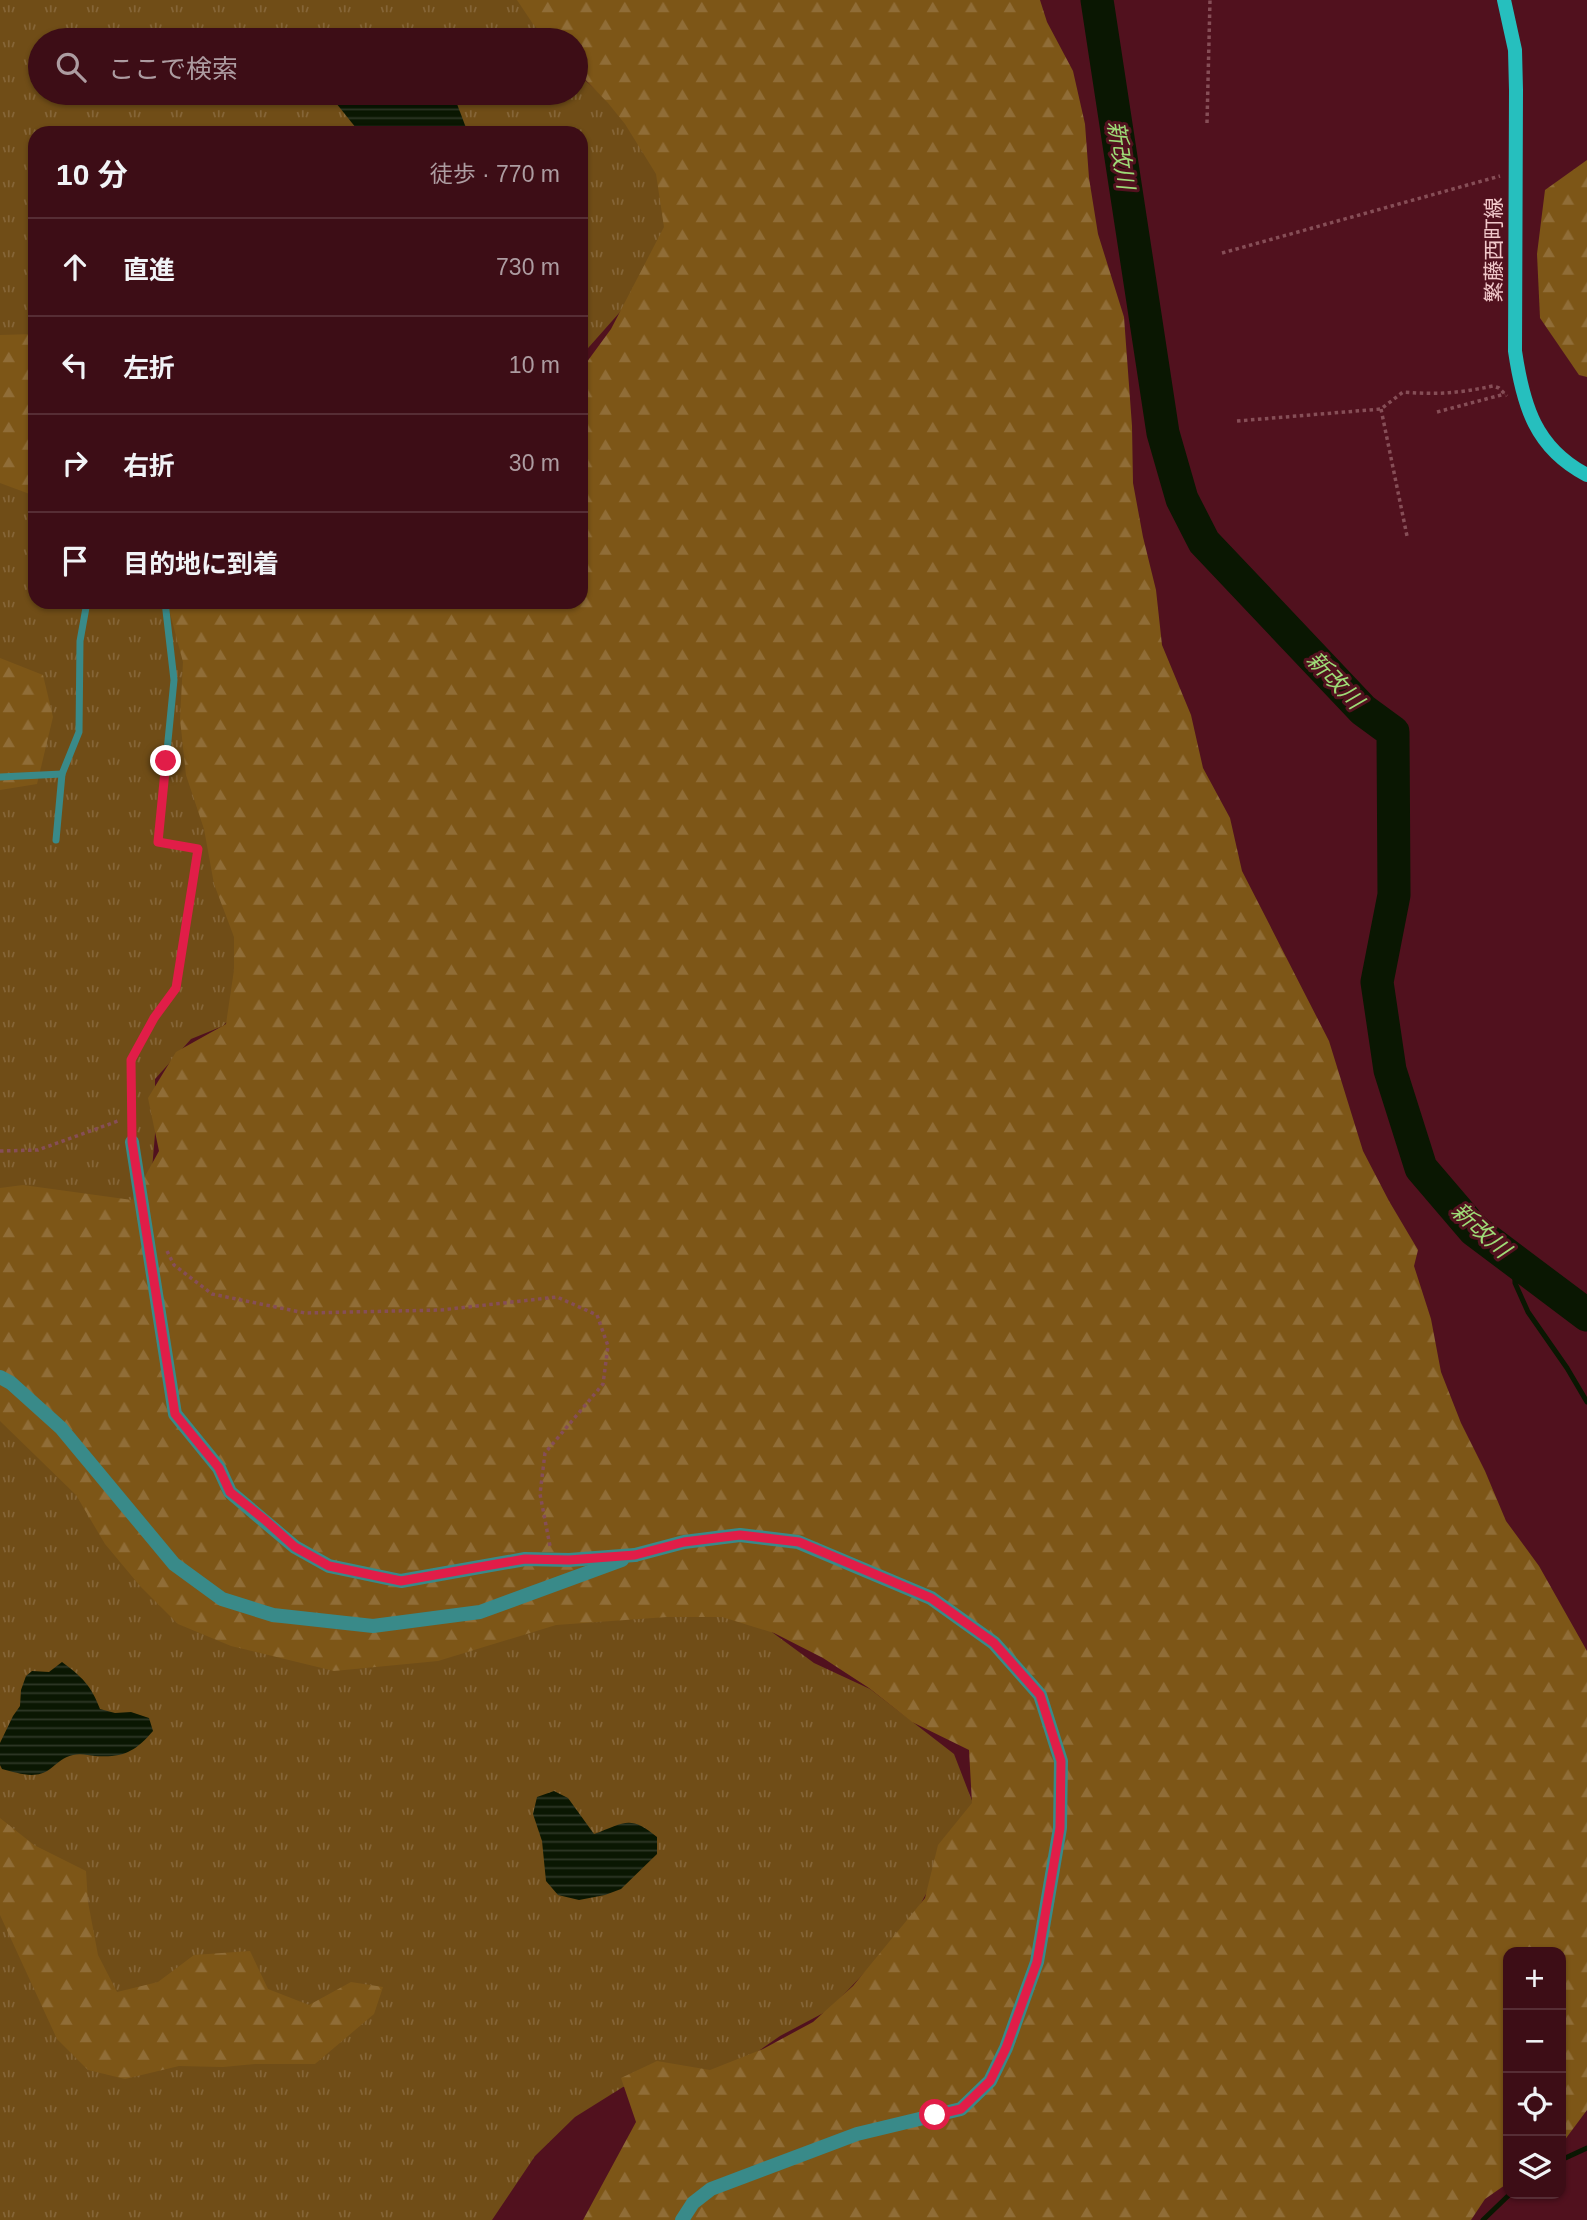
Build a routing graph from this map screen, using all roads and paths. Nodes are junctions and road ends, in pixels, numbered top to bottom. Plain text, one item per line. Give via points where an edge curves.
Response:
1 (1210, 0) edge
2 (1504, 0) edge
3 (1207, 123) dead end
4 (1516, 172) junction
5 (1222, 253) dead end
6 (1504, 394) junction
7 (1381, 409) junction
8 (1437, 412) dead end
9 (1237, 421) dead end
10 (1533, 421) junction
11 (1587, 475) edge
12 (1407, 536) dead end
13 (86, 609) edge
14 (166, 609) edge
15 (62, 774) junction
16 (0, 777) edge
17 (56, 840) dead end
18 (127, 1138) junction
19 (0, 1151) edge
20 (161, 1241) dead end
21 (0, 1377) edge
22 (635, 1555) junction
23 (552, 1558) junction
24 (682, 2220) edge

1 - 3 path
2 - 4 main road, 繁藤西町線 via 1515,50
4 - 5 path
4 - 10 main road, 繁藤西町線 via 1515,351
6 - 7 path via 1493,386 1452,394 1403,392
6 - 8 path
6 - 10 path
7 - 9 path
7 - 12 path
10 - 11 main road, 繁藤西町線 via 1548,447
13 - 15 lane via 80,641 79,732
14 - 18 lane via 174,680 158,842 198,849 176,988 131,1060
15 - 16 lane
15 - 17 lane
18 - 19 path via 118,1121 38,1150
18 - 23 street via 175,1414 219,1468 230,1492 295,1547 329,1566 401,1581
20 - 23 path via 174,1265 212,1294 305,1313 441,1310 557,1297 597,1315 608,1346 603,1384 545,1453 540,1494
21 - 22 street via 61,1428 174,1564 222,1599 273,1615 373,1626 480,1612
22 - 23 street
22 - 24 street via 684,1542 740,1535 799,1542 931,1598 994,1643 1040,1695 1061,1761 1060,1828 1037,1962 990,2081 961,2109 857,2134 711,2189 693,2203

